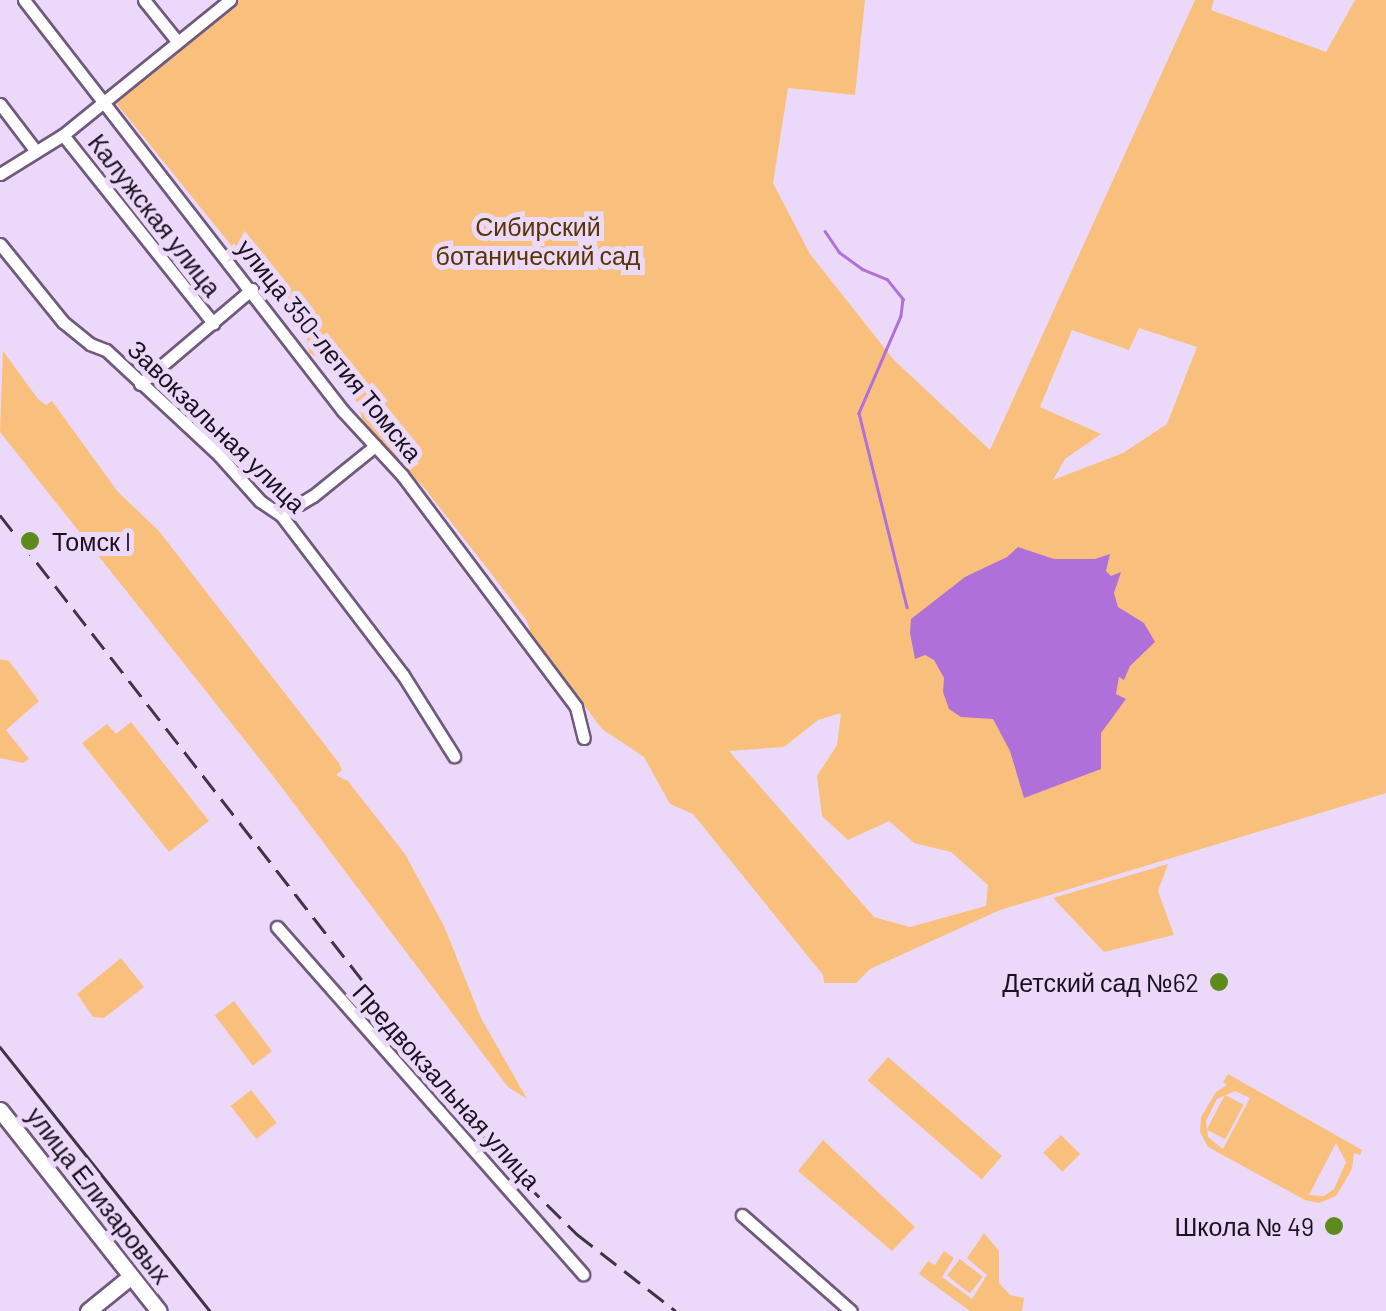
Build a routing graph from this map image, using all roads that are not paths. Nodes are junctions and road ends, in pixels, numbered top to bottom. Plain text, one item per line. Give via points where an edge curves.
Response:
1 (24, 0) edge
2 (144, 0) edge
3 (230, 0) edge
4 (177, 41) junction
5 (103, 102) junction
6 (0, 104) edge
7 (63, 135) junction
8 (35, 150) junction
9 (0, 174) edge
10 (0, 244) edge
11 (252, 289) junction
12 (212, 323) junction
13 (140, 384) junction
14 (375, 446) junction
15 (281, 515) junction
16 (584, 738) dead end
17 (454, 756) dead end
18 (277, 927) dead end
19 (0, 1110) edge
20 (742, 1215) dead end
21 (583, 1274) dead end
22 (132, 1276) junction
23 (88, 1311) edge
24 (159, 1311) edge
25 (852, 1311) edge

1 - 5 street, улица 350-летия Томска
2 - 4 street
3 - 4 street
4 - 5 street
5 - 7 street
5 - 11 street, улица 350-летия Томска
6 - 8 street
7 - 8 street
7 - 12 street, Калужская улица
8 - 9 street
10 - 13 street, Завокзальная улица via 63,322 106,350
11 - 12 street, Калужская улица
11 - 14 street, улица 350-летия Томска
12 - 13 street, Калужская улица
13 - 15 street, Завокзальная улица
14 - 15 street
14 - 16 street, улица 350-летия Томска via 576,707
15 - 17 street, Завокзальная улица via 403,674
18 - 21 street, Предвокзальная улица
19 - 22 main road, улица Елизаровых
20 - 25 street
22 - 23 main road
22 - 24 main road, улица Елизаровых

